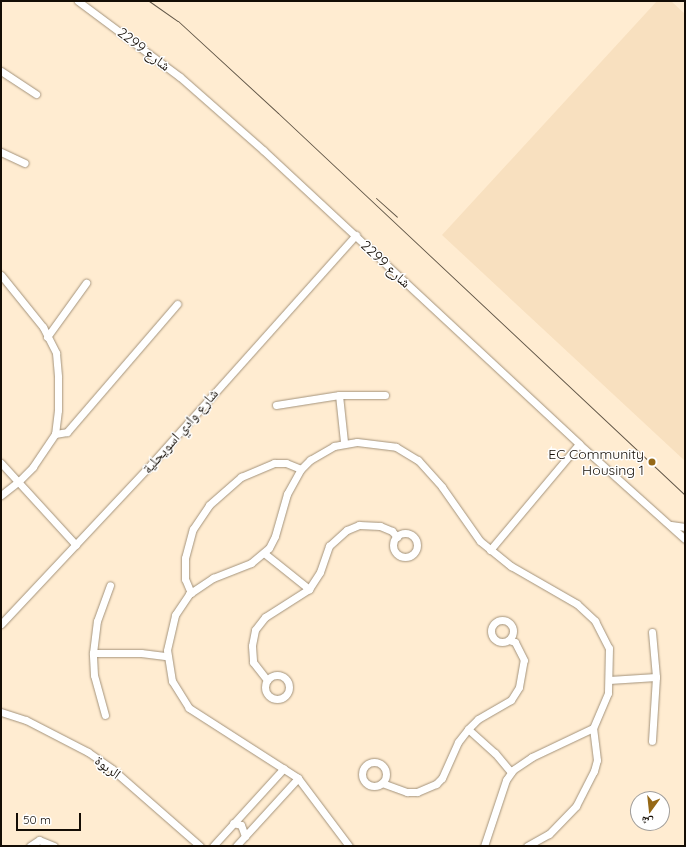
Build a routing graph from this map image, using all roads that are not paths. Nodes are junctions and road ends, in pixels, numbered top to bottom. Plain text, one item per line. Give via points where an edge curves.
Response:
1 (78, 1) edge
2 (1, 71) edge
3 (36, 94) dead end
4 (1, 152) edge
5 (25, 163) dead end
6 (356, 235) junction
7 (1, 275) edge
8 (86, 283) dead end
9 (177, 304) dead end
10 (48, 337) junction
11 (339, 395) junction
12 (385, 395) dead end
13 (276, 405) dead end
14 (55, 434) junction
15 (344, 442) junction
16 (579, 444) junction
17 (1, 463) edge
18 (301, 469) junction
19 (19, 482) junction
20 (1, 495) edge
21 (670, 525) junction
22 (685, 527) edge
23 (397, 537) dead end
24 (685, 539) edge
25 (76, 545) junction
26 (490, 550) junction
27 (264, 553) junction
28 (110, 585) dead end
29 (308, 589) junction
30 (191, 593) junction
31 (1, 624) edge
32 (652, 632) dead end
33 (509, 640) dead end
34 (93, 653) junction
35 (167, 656) junction
36 (656, 677) junction
37 (267, 680) dead end
38 (610, 680) junction
39 (1, 712) edge
40 (105, 715) dead end
41 (593, 728) junction
42 (468, 729) junction
43 (652, 741) dead end
44 (284, 768) junction
45 (511, 772) junction
46 (298, 778) junction
47 (382, 783) dead end
48 (234, 823) junction
49 (245, 836) junction
50 (30, 846) edge
51 (54, 846) edge
52 (200, 846) edge
53 (213, 846) edge
54 (236, 846) edge
55 (349, 846) edge
56 (484, 846) edge
57 (527, 846) edge

1 - 6 street, شارع 2299 via 180,77
2 - 3 street
4 - 5 street
6 - 16 street, شارع 2299
6 - 25 street, شارع وادي اسويحلية
7 - 10 street
8 - 10 street
9 - 14 street via 67,432
10 - 14 street via 56,353 58,377
11 - 12 street
11 - 13 street
11 - 15 street
14 - 19 street
15 - 18 street via 322,452
15 - 26 street via 385,444 418,460 442,487 480,541
16 - 21 street, شارع 2299
16 - 26 street
17 - 19 street
18 - 27 street via 287,494 275,536
18 - 30 street via 286,463 274,463 241,477 209,505 194,529 185,558 185,579
19 - 20 street
19 - 25 street
21 - 22 street
21 - 24 street, شارع 2299
23 - 29 street via 392,531 380,526 359,525 346,530 329,546 320,572
25 - 31 street, شارع وادي اسويحلية
26 - 38 street via 511,566 577,604 595,621 609,648
27 - 29 street
27 - 30 street via 251,563 213,578
28 - 34 street via 97,621
29 - 37 street via 265,617 255,630 253,662
30 - 35 street via 175,615 168,638
32 - 36 street
33 - 42 street via 515,642 524,660 519,687 511,700 478,719
34 - 35 street
34 - 40 street via 94,675
35 - 44 street via 176,691 189,708
36 - 38 street
36 - 43 street
38 - 41 street via 604,703
39 - 52 street, الربوة via 26,720 88,752 112,769
41 - 45 street via 532,757
41 - 57 street via 597,751 595,765 576,806 549,834
42 - 45 street via 495,753
42 - 47 street via 458,742 442,778 436,784 417,792 407,792
44 - 46 street
44 - 48 street
45 - 56 street
46 - 49 street
46 - 55 street
48 - 49 street via 241,825
48 - 53 street
49 - 54 street
50 - 51 street via 39,840

